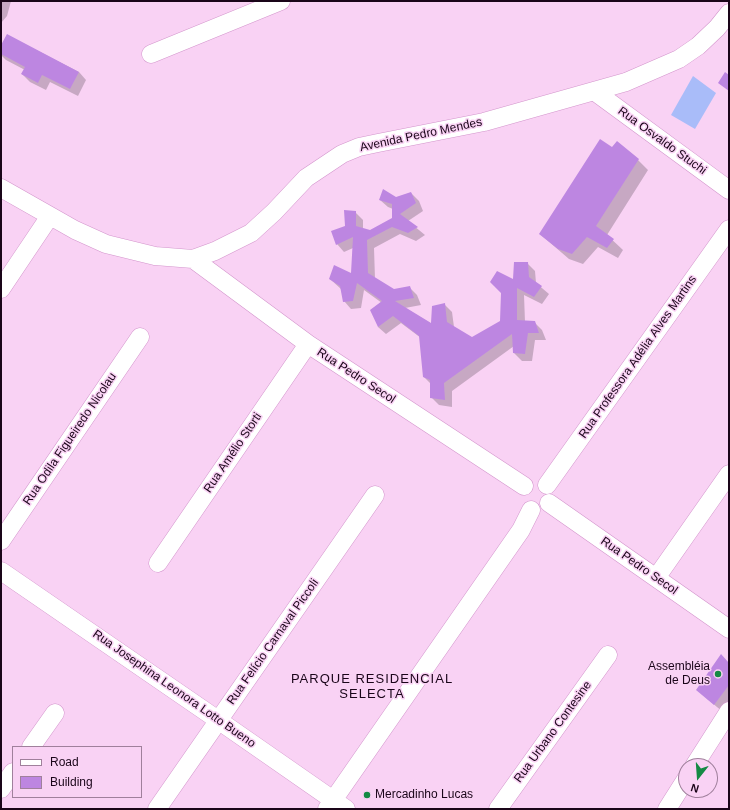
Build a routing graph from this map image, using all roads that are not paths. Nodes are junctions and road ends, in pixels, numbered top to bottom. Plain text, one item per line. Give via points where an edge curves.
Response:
1 (281, 1) edge
2 (729, 13) edge
3 (151, 54) dead end
4 (594, 91) junction
5 (1, 188) edge
6 (729, 190) edge
7 (50, 216) junction
8 (729, 228) edge
9 (193, 259) junction
10 (1, 288) edge
11 (140, 337) dead end
12 (308, 344) junction
13 (729, 474) edge
14 (524, 486) junction
15 (548, 494) junction
16 (375, 495) dead end
17 (531, 510) junction
18 (1, 541) edge
19 (158, 563) dead end
20 (1, 571) edge
21 (656, 578) junction
22 (729, 629) edge
23 (608, 655) dead end
24 (729, 711) edge
25 (55, 713) dead end
26 (218, 720) junction
27 (32, 746) edge
28 (699, 758) edge
29 (12, 773) edge
30 (1, 789) edge
31 (678, 792) edge
32 (335, 806) edge
33 (157, 809) edge
34 (498, 809) edge
35 (667, 809) edge

1 - 3 street
2 - 4 street, Avenida Pedro Mendes via 698,46 680,59 626,82
4 - 6 street, Rua Osvaldo Stuchi
4 - 9 street, Avenida Pedro Mendes via 484,122 359,147 342,154 306,178 251,233
5 - 7 street, Avenida Pedro Mendes
7 - 9 street, Avenida Pedro Mendes via 90,237 130,251 175,259
7 - 10 street
8 - 15 street, Rua Professora Adélia Alves Martins
9 - 12 street, Rua Pedro Secol
11 - 18 street, Rua Odila Figueiredo Nicolau
12 - 14 street, Rua Pedro Secol
12 - 19 street, Rua Amélio Storti
13 - 21 street
14 - 15 street via 536,480
14 - 17 street via 521,500
15 - 17 street via 544,508
15 - 21 street, Rua Pedro Secol
16 - 26 street, Rua Felício Carnaval Piccoli
17 - 32 street via 522,530
20 - 26 street, Rua Josephina Leonora Lotto Bueno
21 - 22 street, Rua Pedro Secol
23 - 34 street, Rua Urbano Contesine
24 - 28 street
25 - 27 street
26 - 32 street, Rua Josephina Leonora Lotto Bueno
26 - 33 street, Rua Felício Carnaval Piccoli
29 - 30 street
31 - 35 street

